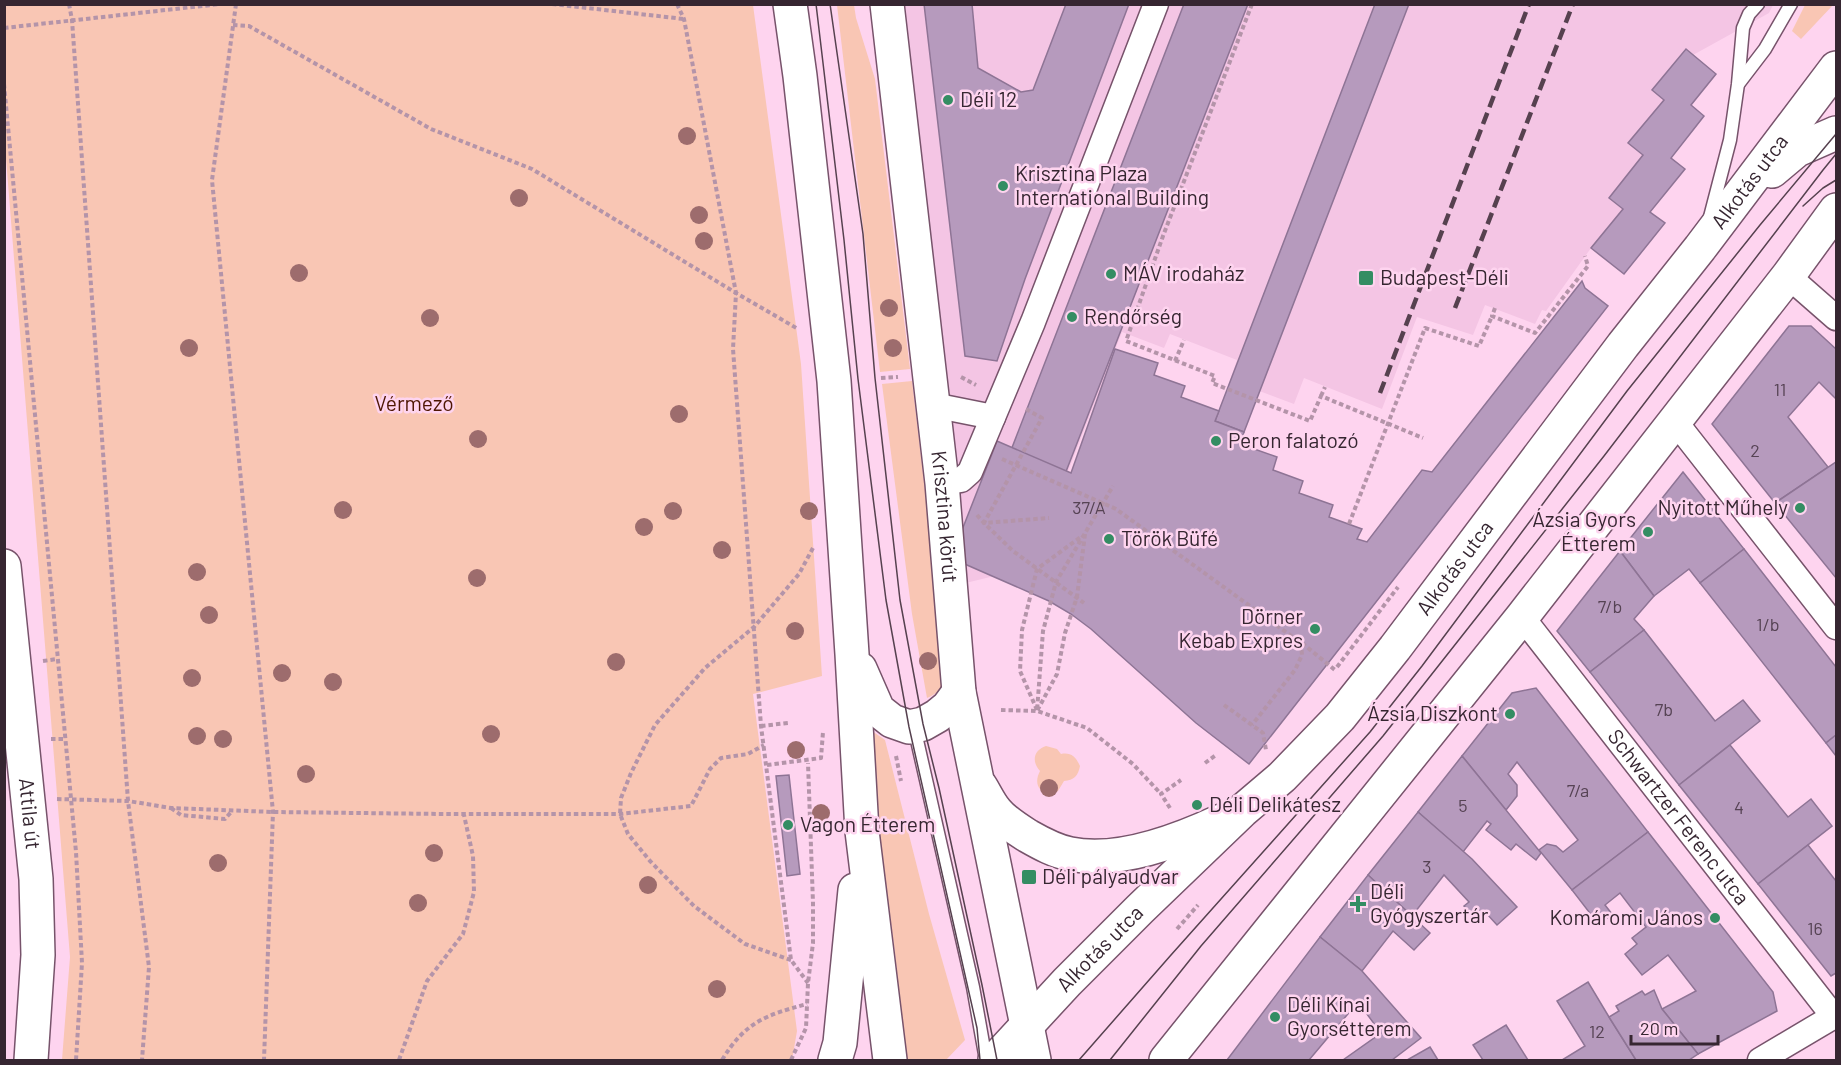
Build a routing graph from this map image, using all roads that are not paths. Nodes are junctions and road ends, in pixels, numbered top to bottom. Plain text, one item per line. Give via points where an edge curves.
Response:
1 (790, 4) edge
2 (887, 4) edge
3 (1156, 4) edge
4 (1758, 4) edge
5 (1791, 4) edge
6 (1836, 68) edge
7 (1738, 84) junction
8 (1836, 133) edge
9 (1740, 196) junction
10 (1836, 210) edge
11 (1836, 230) edge
12 (1700, 248) junction
13 (1791, 271) junction
14 (1836, 318) edge
15 (933, 405) junction
16 (993, 417) junction
17 (1674, 420) junction
18 (942, 483) junction
19 (4, 566) edge
20 (1522, 617) junction
21 (1836, 627) edge
22 (852, 654) junction
23 (959, 692) junction
24 (914, 726) junction
25 (976, 777) junction
26 (1242, 811) junction
27 (862, 831) junction
28 (1835, 1016) edge
29 (1026, 1026) junction
30 (31, 1060) edge
31 (835, 1060) edge
32 (890, 1060) edge
33 (986, 1060) edge
34 (995, 1060) edge
35 (1032, 1060) edge
36 (1166, 1060) edge
37 (1760, 1060) edge

1 - 22 street via 834,381
2 - 15 street, Krisztina körút
3 - 16 street
4 - 7 lane via 1743,28
5 - 7 lane via 1765,49
6 - 9 street, Alkotás utca
7 - 12 lane via 1724,168
8 - 9 street via 1797,150
9 - 12 street, Alkotás utca
10 - 13 street
11 - 13 street
12 - 26 street, Alkotás utca via 1340,717 1282,777
13 - 14 street
13 - 17 street
15 - 16 street
15 - 18 street, Krisztina körút
16 - 18 street via 970,472 962,480
17 - 20 street
17 - 21 street
18 - 23 street, Krisztina körút
19 - 30 street, Attila út via 36,879 38,955
20 - 28 street, Schwartzer Ferenc utca
20 - 36 street
22 - 24 street via 878,710 892,721
22 - 27 street
23 - 24 street via 937,716
23 - 25 street, Krisztina körút
24 - 33 lane
25 - 26 street via 995,810 1018,830 1046,847 1071,854 1105,857 1148,849
25 - 29 street, Krisztina körút
26 - 29 street, Alkotás utca
27 - 31 street
27 - 32 street
28 - 37 street
29 - 34 street
29 - 35 street, Krisztina körút

